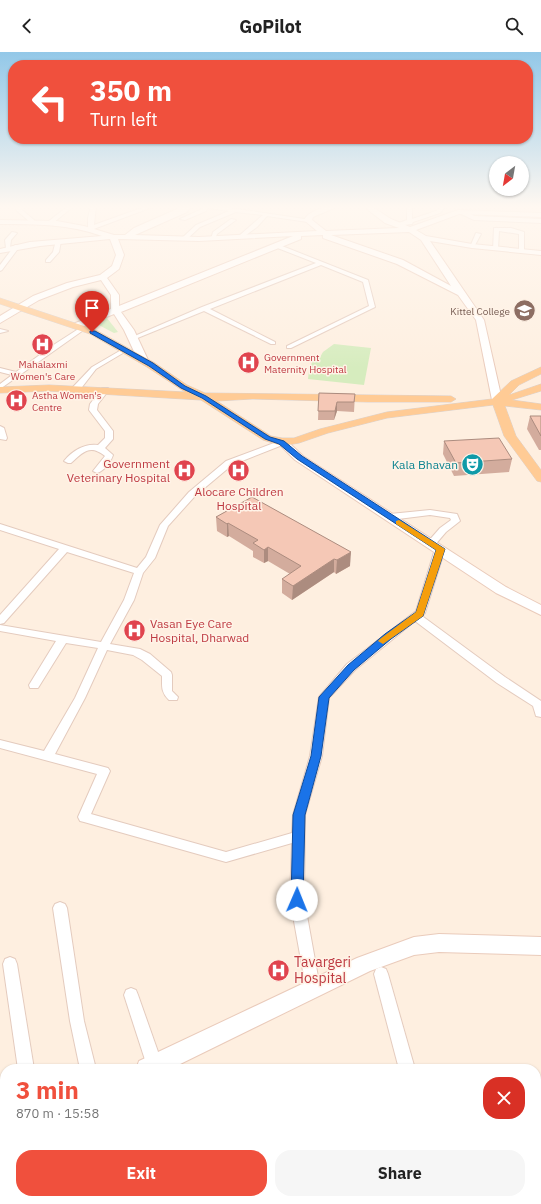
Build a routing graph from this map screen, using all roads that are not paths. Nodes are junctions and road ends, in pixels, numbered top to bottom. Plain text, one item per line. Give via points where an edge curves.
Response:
1 (5, 260) edge
2 (118, 260) edge
3 (243, 260) edge
4 (313, 260) edge
5 (394, 260) edge
6 (438, 260) edge
7 (321, 263) junction
8 (0, 269) edge
9 (103, 277) junction
10 (461, 294) junction
11 (0, 301) edge
12 (20, 308) junction
13 (204, 308) junction
14 (115, 310) junction
15 (0, 320) edge
16 (79, 327) junction
17 (133, 338) junction
18 (273, 343) dead end
19 (289, 347) dead end
20 (125, 350) junction
21 (143, 360) junction
22 (0, 370) edge
23 (541, 370) edge
24 (17, 374) junction
25 (541, 386) edge
26 (0, 388) edge
27 (76, 389) junction
28 (105, 390) junction
29 (204, 397) junction
30 (499, 398) junction
31 (368, 400) junction
32 (541, 400) edge
33 (541, 407) edge
34 (387, 415) junction
35 (0, 428) edge
36 (3, 438) dead end
37 (282, 442) junction
38 (100, 448) junction
39 (68, 461) dead end
40 (97, 471) dead end
41 (541, 478) edge
42 (390, 517) junction
43 (0, 527) edge
44 (436, 546) junction
45 (65, 548) junction
46 (139, 572) junction
47 (541, 611) edge
48 (416, 617) junction
49 (0, 621) edge
50 (0, 628) edge
51 (63, 639) junction
52 (104, 646) junction
53 (34, 685) dead end
54 (173, 697) dead end
55 (540, 713) dead end
56 (0, 744) edge
57 (47, 757) junction
58 (299, 836) junction
59 (60, 908) dead end
60 (541, 946) edge
61 (10, 964) dead end
62 (381, 974) dead end
63 (313, 988) junction
64 (130, 995) dead end
65 (25, 1064) edge
66 (87, 1064) edge
67 (150, 1064) edge
68 (157, 1064) edge
69 (406, 1064) edge

1 - 8 street
2 - 9 street via 116,267
3 - 14 street
4 - 7 street
5 - 10 street
6 - 10 street
7 - 13 street
7 - 19 street via 366,281 372,307
9 - 12 street via 70,285 36,298
9 - 14 street via 114,295
10 - 30 street via 480,320
11 - 12 main road
12 - 15 street
12 - 16 main road
13 - 17 street
13 - 18 street
14 - 16 street
14 - 17 street
16 - 20 main road
16 - 24 street
17 - 21 street
20 - 21 main road
20 - 27 street via 94,368
21 - 29 main road via 183,387
22 - 24 street
23 - 30 main road via 515,384
24 - 26 street
25 - 30 main road via 524,394
26 - 27 main road
27 - 28 main road
28 - 29 main road
28 - 38 street via 94,404 93,410 109,431 109,439
29 - 31 main road
29 - 37 main road via 268,438
30 - 31 main road
30 - 32 main road
30 - 33 main road via 526,406
30 - 34 main road via 463,406
30 - 41 main road via 510,436
31 - 34 main road via 382,406
34 - 37 main road via 295,441
35 - 36 street
37 - 42 street via 299,458
37 - 46 street via 228,463 192,494 164,526 150,558
38 - 39 street via 85,447
38 - 40 street via 109,454 108,459
42 - 44 street
42 - 44 street via 444,513 454,516 456,521 443,530
43 - 45 street
44 - 47 street via 502,590
44 - 48 street via 420,614
45 - 46 street
45 - 49 street
46 - 52 street via 129,600
48 - 55 street via 538,704
48 - 58 street via 351,667 324,697 316,756 299,815
50 - 51 street
51 - 52 street
51 - 53 street
52 - 54 street via 136,652 146,657 167,675 167,692
52 - 57 street via 80,698
56 - 57 street
57 - 58 street via 104,771 84,817 226,857
58 - 63 street via 297,900
59 - 66 street via 77,1021
60 - 63 street via 439,943 414,946 364,964
61 - 65 street
62 - 69 street
63 - 68 street
64 - 67 street

